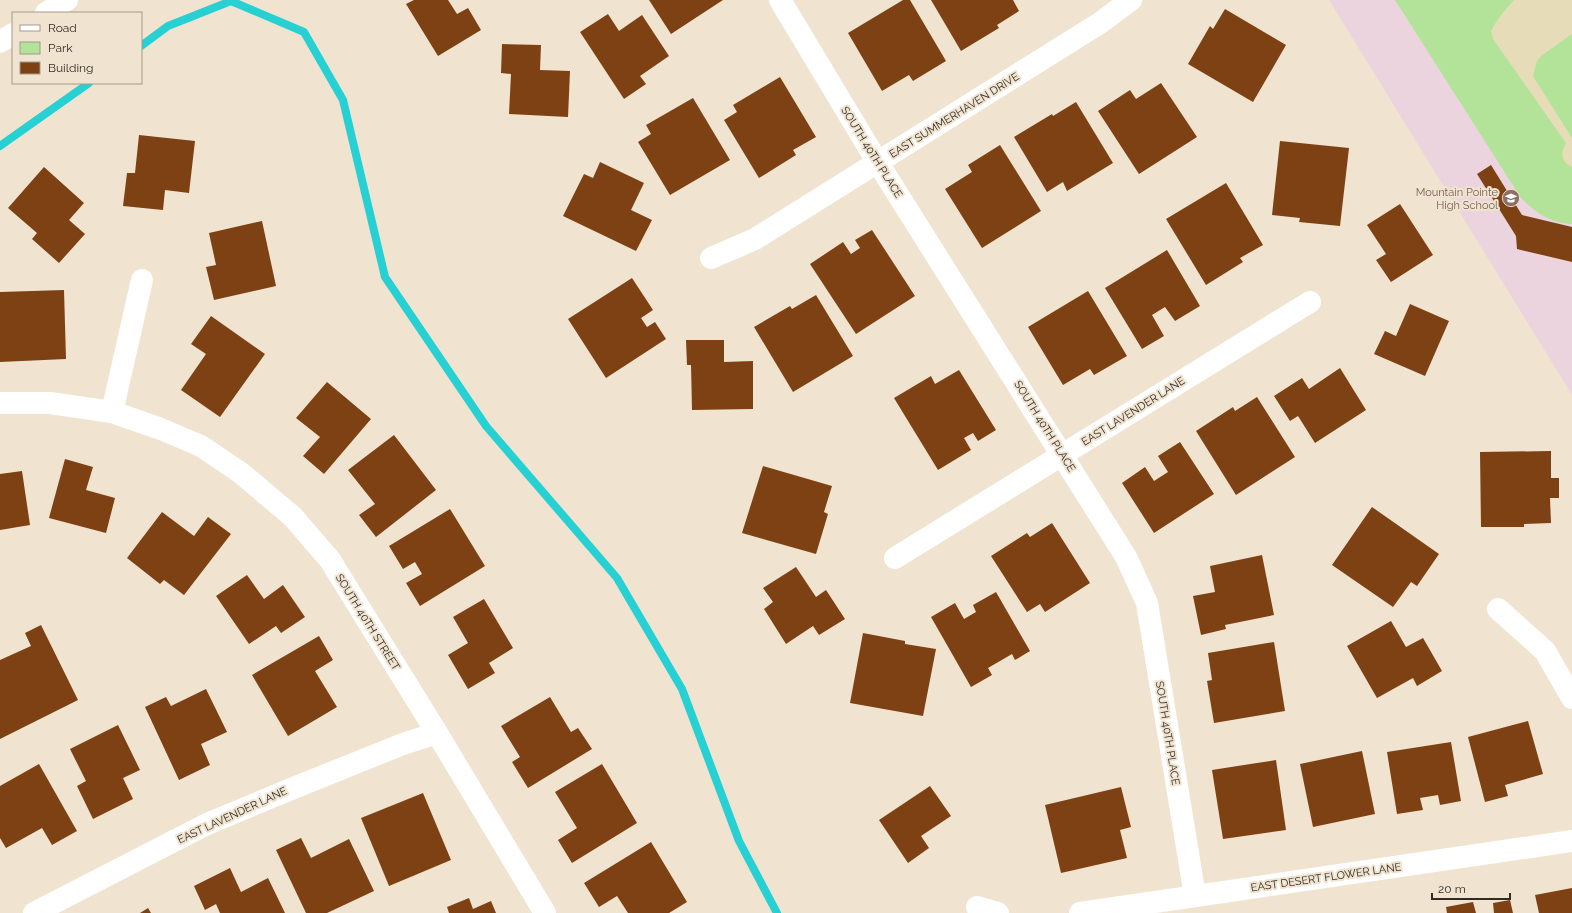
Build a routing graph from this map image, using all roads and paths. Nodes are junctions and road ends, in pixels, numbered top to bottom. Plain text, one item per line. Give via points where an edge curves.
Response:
1 (67, 0) edge
2 (780, 0) edge
3 (1131, 0) edge
4 (48, 12) edge
5 (12, 35) edge
6 (0, 42) edge
7 (878, 163) junction
8 (711, 258) dead end
9 (142, 280) dead end
10 (1310, 302) dead end
11 (0, 403) edge
12 (112, 412) junction
13 (1063, 455) junction
14 (895, 558) dead end
15 (1498, 609) dead end
16 (1572, 698) edge
17 (438, 734) junction
18 (1572, 841) edge
19 (1195, 896) junction
20 (977, 907) dead end
21 (34, 913) edge
22 (545, 913) edge
23 (998, 913) edge
24 (1080, 913) edge

1 - 4 street
2 - 7 street, SOUTH 40TH PLACE
3 - 7 street, EAST SUMMERHAVEN DRIVE via 1100,23
5 - 6 street
7 - 8 street, EAST SUMMERHAVEN DRIVE via 755,239
7 - 13 street, SOUTH 40TH PLACE
9 - 12 street
10 - 13 street, EAST LAVENDER LANE
11 - 12 street, SOUTH 40TH STREET via 50,403
12 - 17 street, SOUTH 40TH STREET via 201,446 241,473 293,516 330,560
13 - 14 street, EAST LAVENDER LANE
13 - 19 street, SOUTH 40TH PLACE via 1126,557 1147,603
15 - 16 street via 1545,651
17 - 21 street, EAST LAVENDER LANE via 403,744 207,824
17 - 22 street, SOUTH 40TH STREET
18 - 19 street, EAST DESERT FLOWER LANE
19 - 24 street, EAST DESERT FLOWER LANE
20 - 23 street

